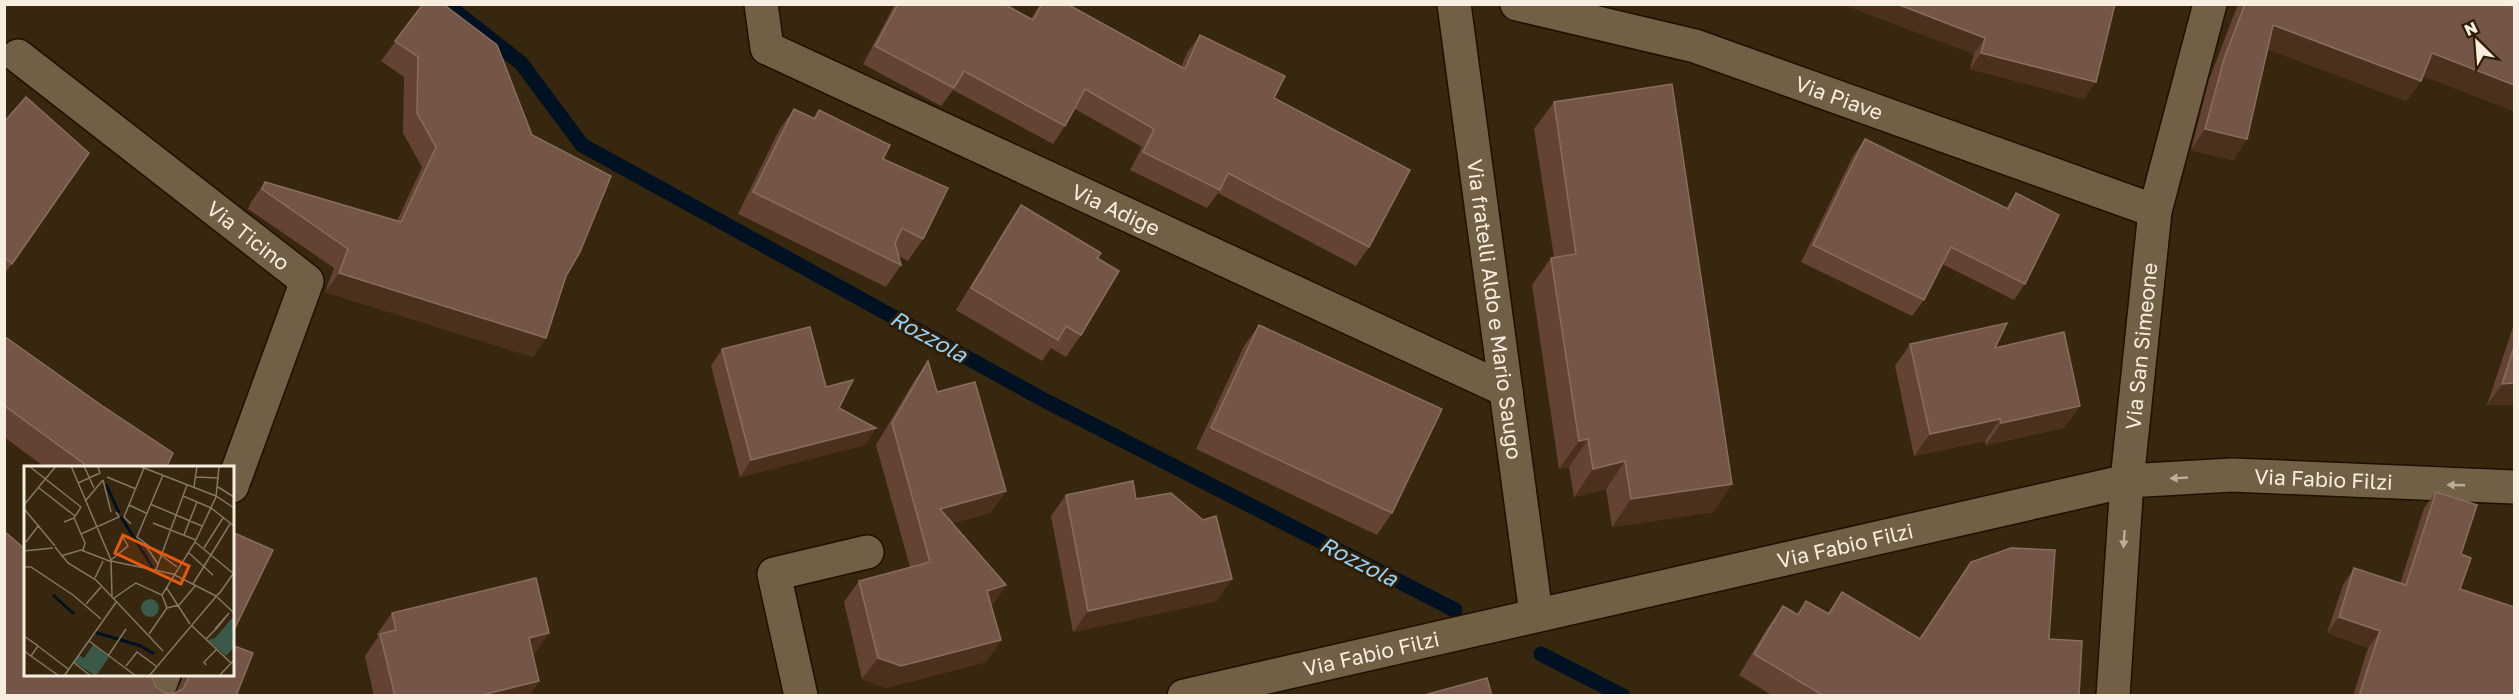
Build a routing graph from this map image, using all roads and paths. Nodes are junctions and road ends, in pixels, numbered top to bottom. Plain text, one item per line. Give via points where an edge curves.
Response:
1 (760, 4) edge
2 (1454, 4) edge
3 (1517, 4) edge
4 (2210, 4) edge
5 (18, 56) dead end
6 (2155, 212) junction
7 (1506, 390) junction
8 (234, 481) edge
9 (2127, 481) junction
10 (2514, 487) edge
11 (867, 552) dead end
12 (1536, 614) junction
13 (164, 676) edge
14 (156, 696) edge
15 (801, 696) edge
16 (1184, 696) edge
17 (2113, 696) edge

1 - 7 street, Via Adige via 767,48
2 - 7 street, Via fratelli Aldo e Mario Saugo
3 - 6 street, Via Piave via 1695,46
4 - 6 street, Via San Simeone
5 - 8 street, Via Ticino via 307,281
6 - 9 street, Via San Simeone
7 - 12 street, Via fratelli Aldo e Mario Saugo
10 -> 9 street, Via Fabio Filzi via 2232,475
9 - 12 street, Via Fabio Filzi
9 -> 17 street, Via San Simeone
11 - 15 street via 774,574
12 - 16 street, Via Fabio Filzi
13 - 14 street

